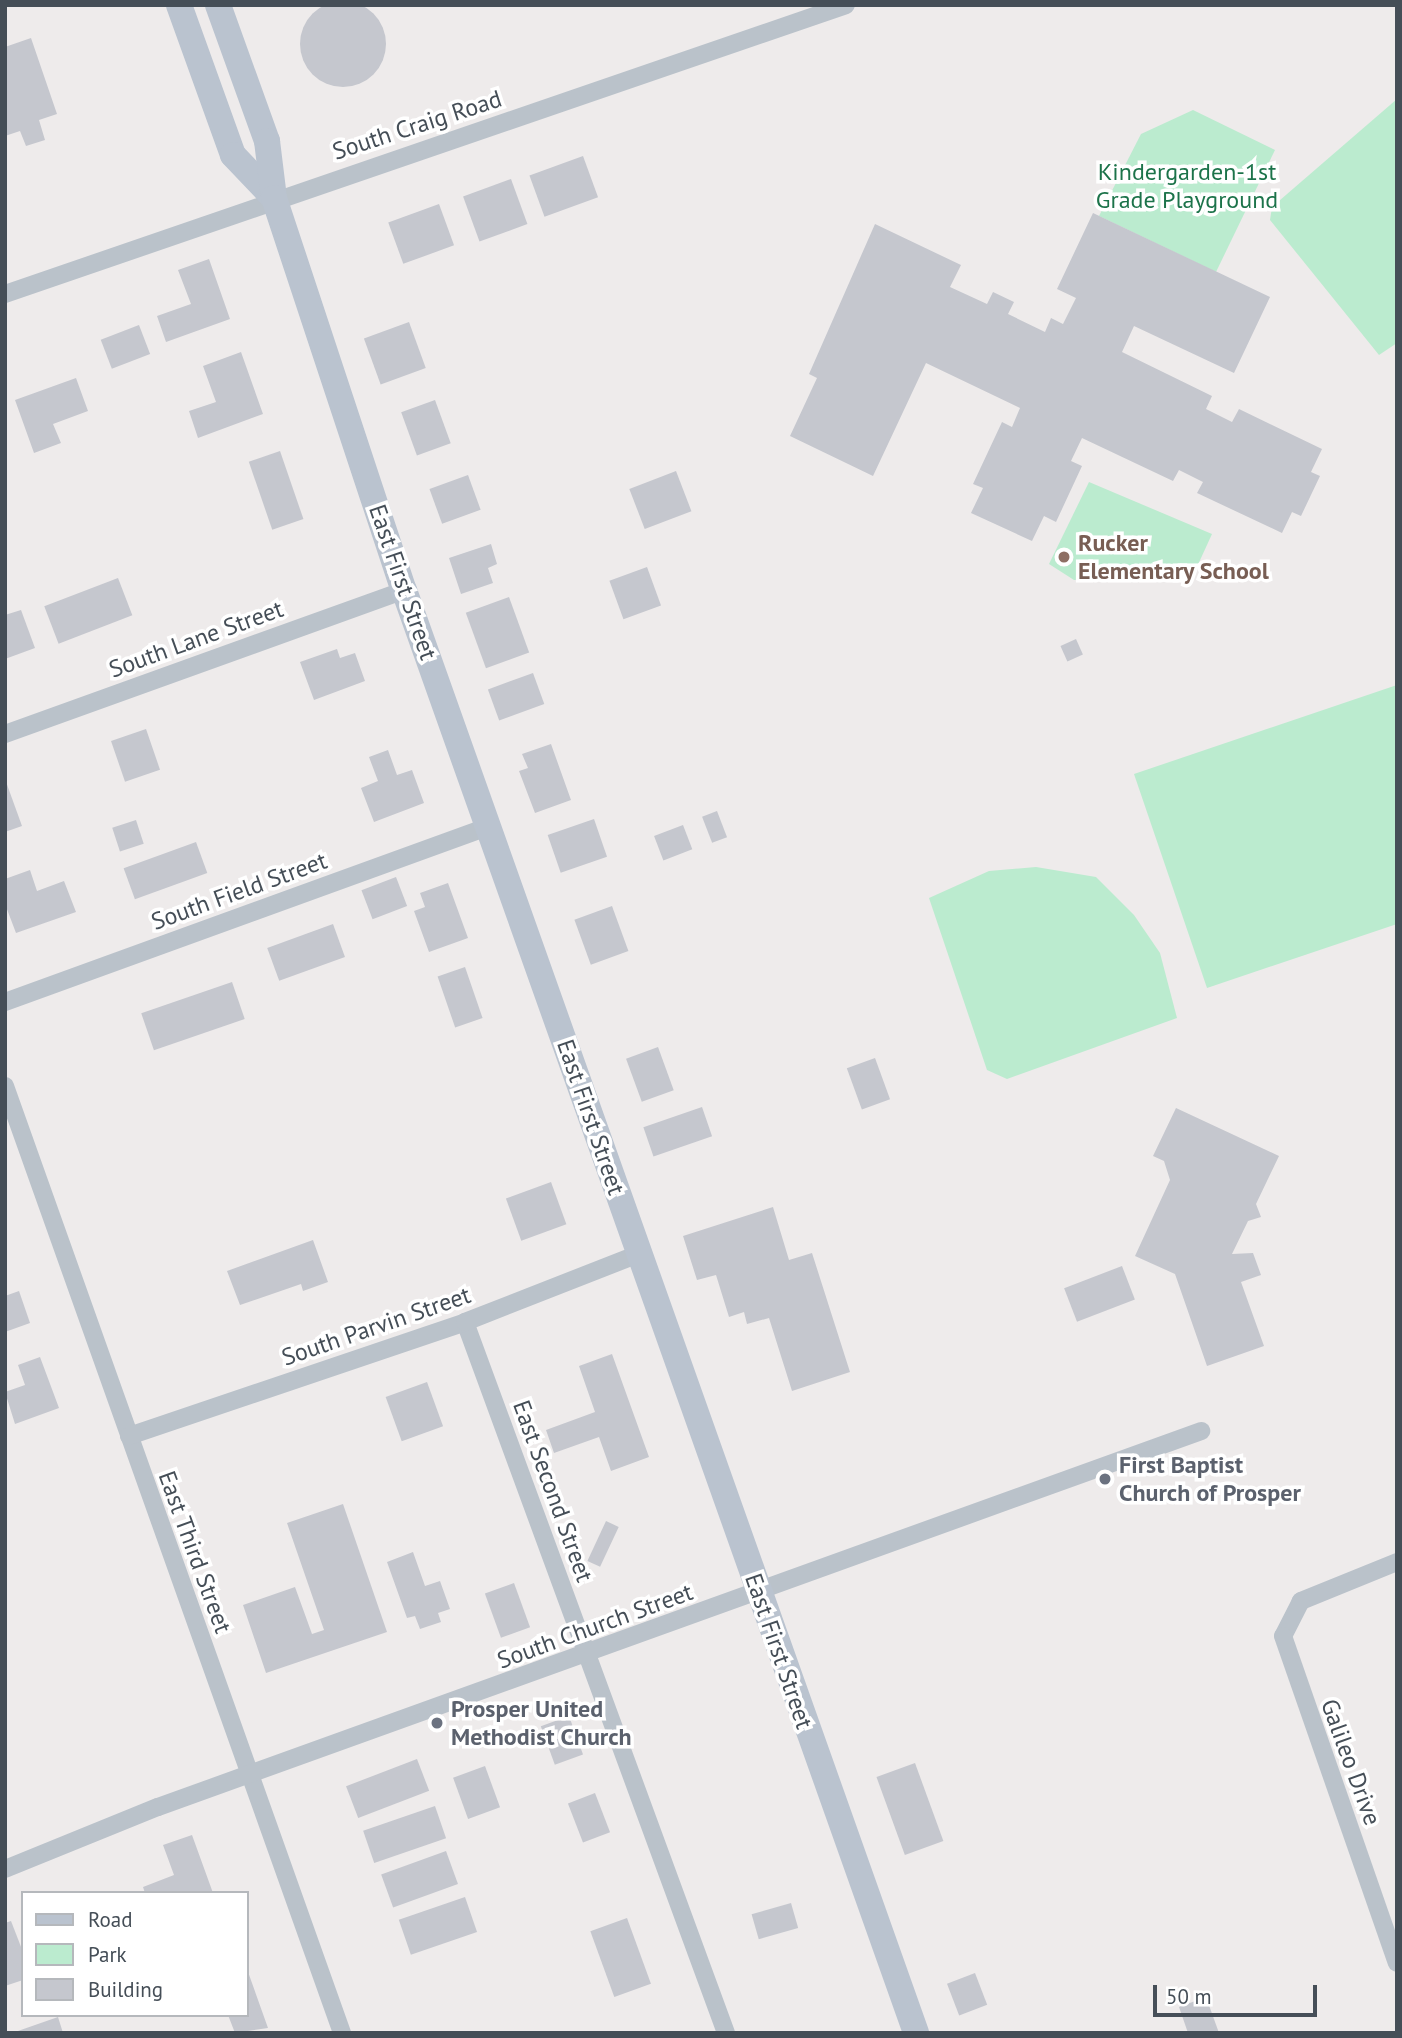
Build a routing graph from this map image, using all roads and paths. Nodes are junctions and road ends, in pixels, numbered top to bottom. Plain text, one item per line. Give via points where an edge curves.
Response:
1 (178, 5) edge
2 (218, 5) edge
3 (846, 5) edge
4 (274, 198) junction
5 (5, 294) edge
6 (404, 590) junction
7 (5, 734) edge
8 (490, 826) junction
9 (5, 1002) edge
10 (7, 1097) edge
11 (636, 1255) junction
12 (465, 1322) junction
13 (1201, 1431) dead end
14 (129, 1436) junction
15 (1397, 1562) edge
16 (758, 1589) junction
17 (587, 1656) junction
18 (248, 1774) junction
19 (5, 1869) edge
20 (1397, 1963) edge
21 (342, 2033) edge
22 (726, 2033) edge
23 (916, 2033) edge

1 - 4 street, East First Street via 233,156
2 - 4 street, East First Street via 267,141
3 - 4 street, South Craig Road
4 - 5 street, South Craig Road
4 - 6 street, East First Street
6 - 7 street, South Lane Street
6 - 8 street, East First Street
8 - 9 street, South Field Street
8 - 11 street, East First Street
10 - 14 street, East Third Street
11 - 12 street, South Parvin Street
11 - 16 street, East First Street
12 - 14 street, South Parvin Street
12 - 17 street, East Second Street
13 - 16 street, South Church Street via 876,1552
14 - 18 street, East Third Street
15 - 20 street, Galileo Drive via 1323,1588 1289,1615 1283,1636
16 - 17 street, South Church Street
16 - 23 street, East First Street
17 - 18 street, South Church Street
17 - 22 street, East Second Street
18 - 19 street, South Church Street
18 - 21 street, East Third Street

